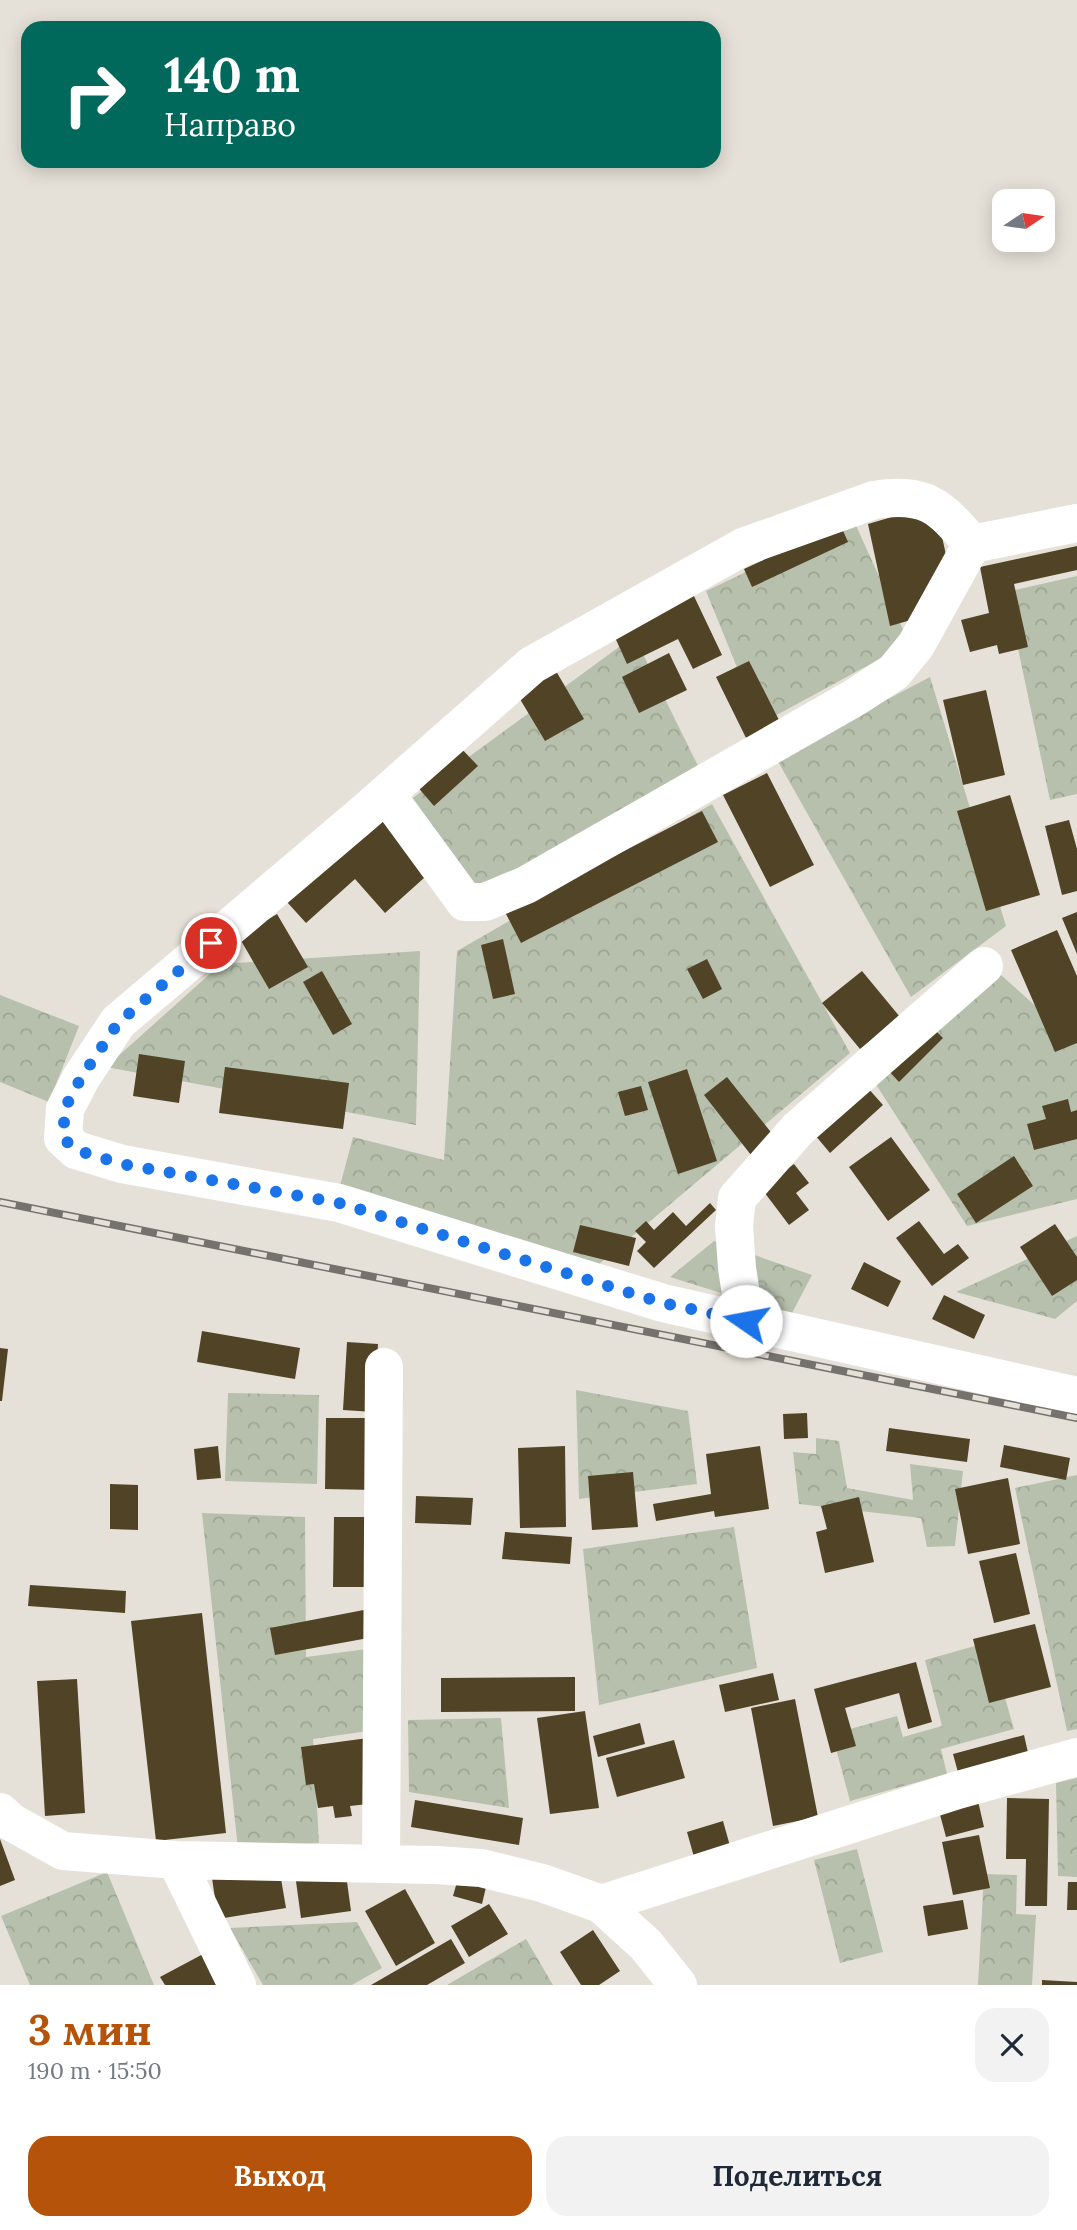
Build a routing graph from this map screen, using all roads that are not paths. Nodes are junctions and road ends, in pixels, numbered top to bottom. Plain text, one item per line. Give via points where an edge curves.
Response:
1 (1077, 523) edge
2 (972, 544) junction
3 (386, 794) junction
4 (984, 966) dead end
5 (746, 1321) junction
6 (384, 1367) dead end
7 (1077, 1396) edge
8 (1077, 1757) edge
9 (0, 1812) edge
10 (176, 1860) junction
11 (381, 1862) junction
12 (601, 1905) junction
13 (237, 1985) edge
14 (678, 1985) edge

1 - 2 street
2 - 3 street via 933,505 895,497 874,500 743,547 532,665
2 - 3 street via 916,645 894,672 526,885 485,902 465,902
3 - 5 street via 118,1023 65,1108 63,1138 76,1150 122,1164 339,1203 663,1303
4 - 5 street via 798,1129 737,1198 737,1268
5 - 7 street
6 - 11 street
8 - 12 street via 958,1790
9 - 10 street via 63,1851
10 - 11 street
10 - 13 street
11 - 12 street via 481,1868 542,1882
12 - 14 street via 646,1945

